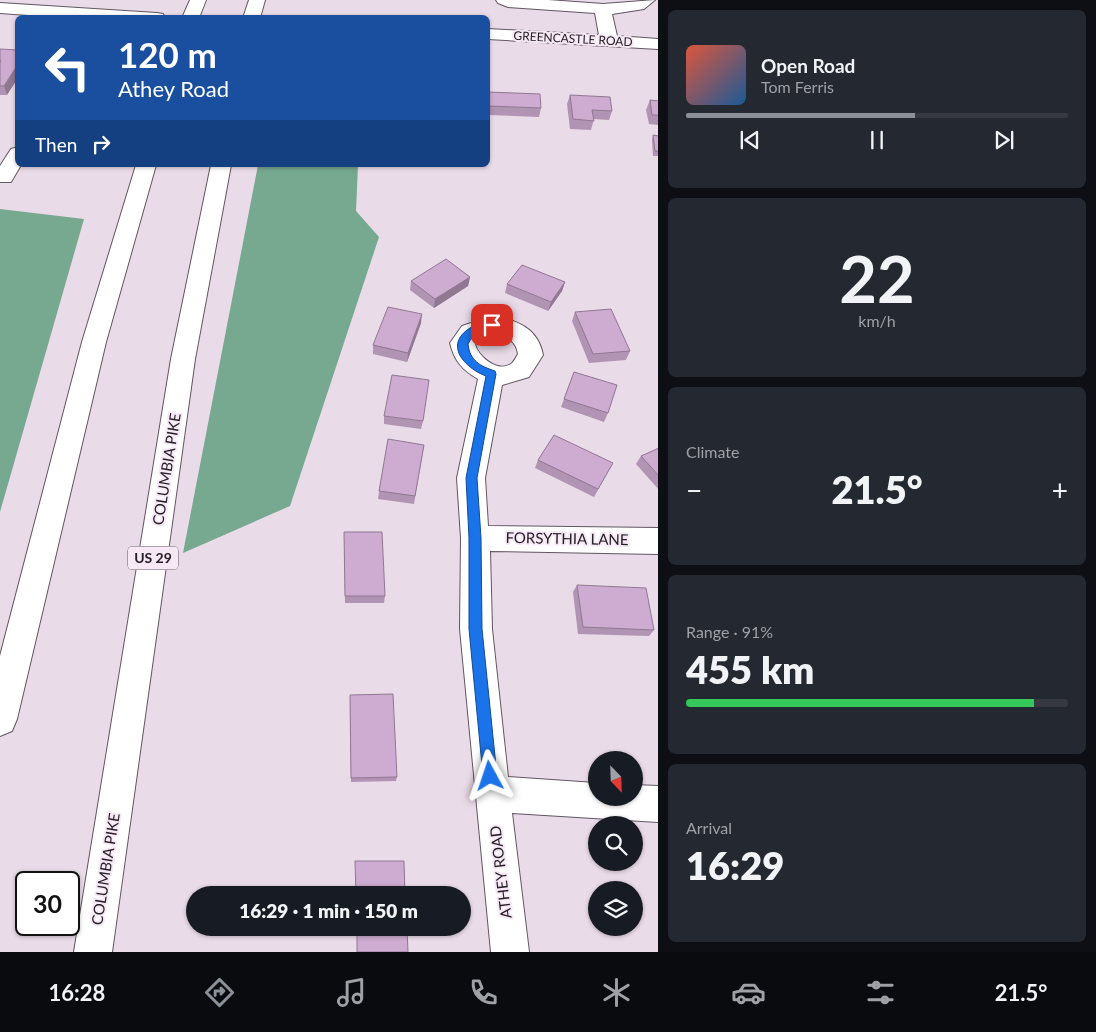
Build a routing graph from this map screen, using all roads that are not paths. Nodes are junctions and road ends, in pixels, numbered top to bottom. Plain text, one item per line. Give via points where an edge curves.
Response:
1 (198, 0) edge
2 (257, 0) edge
3 (504, 0) edge
4 (647, 0) edge
5 (0, 8) edge
6 (602, 9) junction
7 (80, 15) edge
8 (191, 15) edge
9 (252, 15) edge
10 (490, 34) edge
11 (610, 41) junction
12 (658, 44) edge
13 (15, 158) edge
14 (145, 167) edge
15 (222, 167) edge
16 (4, 177) dead end
17 (491, 374) dead end
18 (475, 538) junction
19 (658, 541) edge
20 (0, 719) edge
21 (492, 794) junction
22 (658, 804) edge
23 (93, 952) edge
24 (510, 952) edge

1 - 8 main road
2 - 9 main road
3 - 6 main road
4 - 6 main road via 628,7
5 - 7 main road
6 - 11 main road
10 - 11 main road, GREENCASTLE ROAD
11 - 12 main road, GREENCASTLE ROAD
13 - 16 main road
14 - 20 main road via 94,342
15 - 23 main road, COLUMBIA PIKE / US 29 via 184,358
17 - 18 main road, ATHEY ROAD via 471,478
18 - 19 main road, FORSYTHIA LANE
18 - 21 main road, ATHEY ROAD via 476,629
21 - 22 main road
21 - 24 main road, ATHEY ROAD

